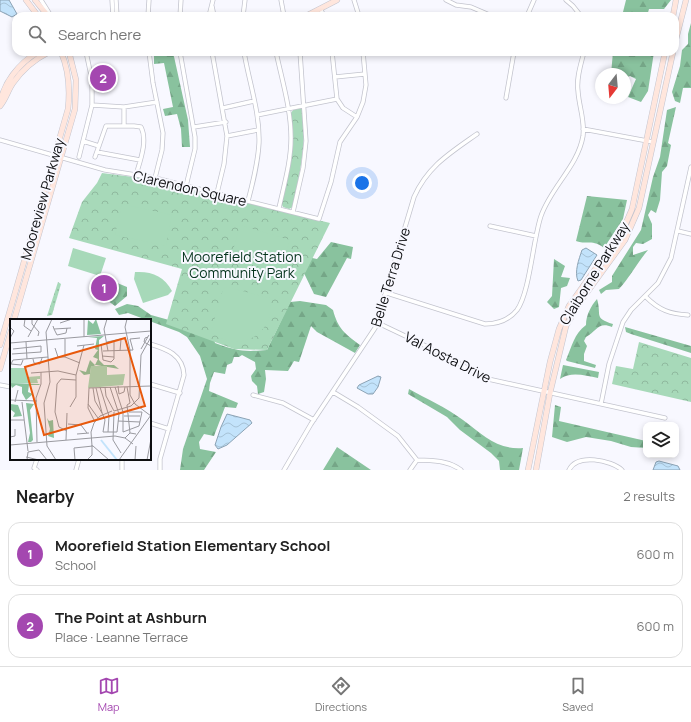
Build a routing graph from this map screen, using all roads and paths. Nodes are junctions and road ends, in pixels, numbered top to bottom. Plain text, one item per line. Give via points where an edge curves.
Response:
1 (26, 0) edge
2 (35, 0) edge
3 (41, 0) edge
4 (112, 0) edge
5 (116, 0) edge
6 (149, 0) edge
7 (181, 0) edge
8 (213, 0) edge
9 (245, 0) edge
10 (281, 0) edge
11 (337, 0) edge
12 (354, 0) edge
13 (446, 0) edge
14 (534, 0) edge
15 (566, 0) edge
16 (676, 0) edge
17 (686, 0) edge
18 (212, 6) junction
19 (321, 10) joint
20 (35, 12) edge
21 (45, 12) edge
22 (48, 12) edge
23 (113, 12) edge
24 (117, 12) edge
25 (148, 12) edge
26 (180, 12) edge
27 (210, 12) edge
28 (213, 12) edge
29 (244, 12) edge
30 (283, 12) edge
31 (316, 12) edge
32 (358, 12) edge
33 (483, 12) edge
34 (529, 12) edge
35 (578, 12) edge
36 (674, 12) edge
37 (679, 27) edge
38 (33, 56) edge
39 (43, 56) edge
40 (63, 56) edge
41 (70, 56) edge
42 (87, 56) edge
43 (150, 56) edge
44 (181, 56) edge
45 (213, 56) edge
46 (245, 56) edge
47 (277, 56) edge
48 (300, 56) edge
49 (332, 56) edge
50 (363, 56) edge
51 (513, 56) edge
52 (583, 56) edge
53 (664, 56) edge
54 (672, 56) edge
55 (365, 74) junction
56 (334, 77) junction
57 (2, 90) edge
58 (506, 98) dead end
59 (337, 99) junction
60 (254, 101) junction
61 (157, 102) junction
62 (92, 105) junction
63 (305, 105) junction
64 (0, 106) edge
65 (124, 107) junction
66 (223, 108) junction
67 (288, 109) junction
68 (257, 115) junction
69 (357, 117) junction
70 (226, 122) junction
71 (124, 126) junction
72 (194, 127) junction
73 (583, 129) junction
74 (258, 130) junction
75 (477, 134) dead end
76 (227, 136) junction
77 (0, 140) edge
78 (83, 141) junction
79 (647, 141) junction
80 (653, 142) junction
81 (99, 146) junction
82 (97, 152) junction
83 (55, 156) junction
84 (79, 157) dead end
85 (96, 157) dead end
86 (61, 158) junction
87 (140, 160) junction
88 (691, 167) edge
89 (136, 175) junction
90 (155, 178) junction
91 (186, 186) junction
92 (217, 193) junction
93 (248, 201) junction
94 (279, 208) junction
95 (293, 212) junction
96 (490, 226) dead end
97 (678, 231) junction
98 (691, 234) edge
99 (536, 236) junction
100 (387, 293) junction
101 (646, 297) junction
102 (688, 315) dead end
103 (14, 319) edge
104 (378, 323) junction
105 (10, 334) edge
106 (151, 344) edge
107 (0, 345) edge
108 (0, 369) edge
109 (0, 384) edge
110 (151, 384) edge
111 (10, 387) edge
112 (333, 392) junction
113 (180, 393) junction
114 (547, 393) junction
115 (253, 395) dead end
116 (601, 404) junction
117 (666, 418) dead end
118 (314, 420) junction
119 (151, 423) edge
120 (169, 429) junction
121 (79, 460) edge
122 (417, 460) junction
123 (76, 470) edge
124 (160, 470) edge
125 (284, 470) edge
126 (410, 470) edge
127 (461, 470) edge
128 (528, 470) edge
129 (536, 470) edge
130 (569, 470) edge
131 (622, 470) edge

1 - 20 main road
2 - 21 main road
3 - 22 street
4 - 23 street
5 - 24 street
6 - 25 street
7 - 26 street
8 - 18 street
9 - 29 street
10 - 30 street
11 - 19 main road
12 - 32 street
13 - 33 street
14 - 34 street
15 - 35 street
16 - 36 main road
17 - 37 main road
18 - 27 street
18 - 28 street
19 - 31 main road
38 - 57 main road via 21,65
39 - 64 main road via 23,70
40 - 83 main road, Mooreview Parkway via 69,90 68,109
41 - 86 main road, Mooreview Parkway via 74,69 76,99 73,119
42 - 62 street via 92,80
43 - 61 street
44 - 72 street
45 - 66 street
46 - 60 street
47 - 67 street
48 - 63 street
49 - 56 street
50 - 55 street
51 - 58 street
52 - 73 street via 578,84
53 - 79 main road, Claiborne Parkway
54 - 80 main road, Claiborne Parkway
55 - 56 street
55 - 69 street via 364,97
56 - 59 street
57 - 64 main road
59 - 63 street
59 - 69 street via 343,108
60 - 66 street
60 - 68 street
61 - 65 street
61 - 90 street via 164,139
62 - 65 street
62 - 78 street
63 - 67 street
63 - 95 street via 306,149
65 - 71 street
66 - 70 street
67 - 68 street
67 - 94 street via 290,155
68 - 74 street
69 - 95 street, Clarendon Square via 340,144 319,218
70 - 72 street
70 - 76 street
71 - 81 street via 106,126
71 - 87 street via 138,126 143,131
72 - 91 street via 195,149
73 - 79 street
73 - 99 street via 577,155 548,198
74 - 76 street
74 - 93 street via 258,158
75 - 100 street, Belle Terra Drive via 435,164 420,184
76 - 92 street
77 - 83 street, Clarendon Square
78 - 81 street
78 - 84 street
79 - 80 street
79 - 114 main road, Claiborne Parkway via 629,219 565,314 555,341
80 - 114 main road, Claiborne Parkway via 636,216 625,240 580,302 566,326
81 - 82 street
82 - 85 street
82 - 87 street
83 - 86 street, Clarendon Square
83 - 107 main road, Mooreview Parkway
86 - 89 street, Clarendon Square
86 - 103 main road, Mooreview Parkway
87 - 89 street
88 - 97 street
89 - 90 street, Clarendon Square
90 - 91 street, Clarendon Square
91 - 92 street, Clarendon Square
92 - 93 street, Clarendon Square
93 - 94 street, Clarendon Square
94 - 95 street, Clarendon Square
96 - 99 street
97 - 98 street
97 - 101 street via 667,267
99 - 100 street via 522,300 514,314 501,322 480,323
100 - 104 street, Belle Terra Drive
101 - 102 street via 666,312
101 - 116 street via 631,310 620,328
104 - 112 street, Belle Terra Drive
104 - 114 street, Val Aosta Drive via 481,376
105 - 108 main road
106 - 113 street via 170,351 180,361 184,375
109 - 111 street
110 - 113 street
112 - 118 street, Belle Terra Drive
112 - 122 street via 398,436
113 - 120 street
114 - 116 street, Val Aosta Drive
114 - 128 main road, Claiborne Parkway
114 - 129 main road, Claiborne Parkway
115 - 118 street via 283,403
116 - 117 street, Val Aosta Drive
118 - 125 street, Belle Terra Drive
119 - 120 street
120 - 124 street via 160,459
121 - 123 street
122 - 126 street
122 - 127 street via 442,461
130 - 131 street via 575,462 587,458 618,466

